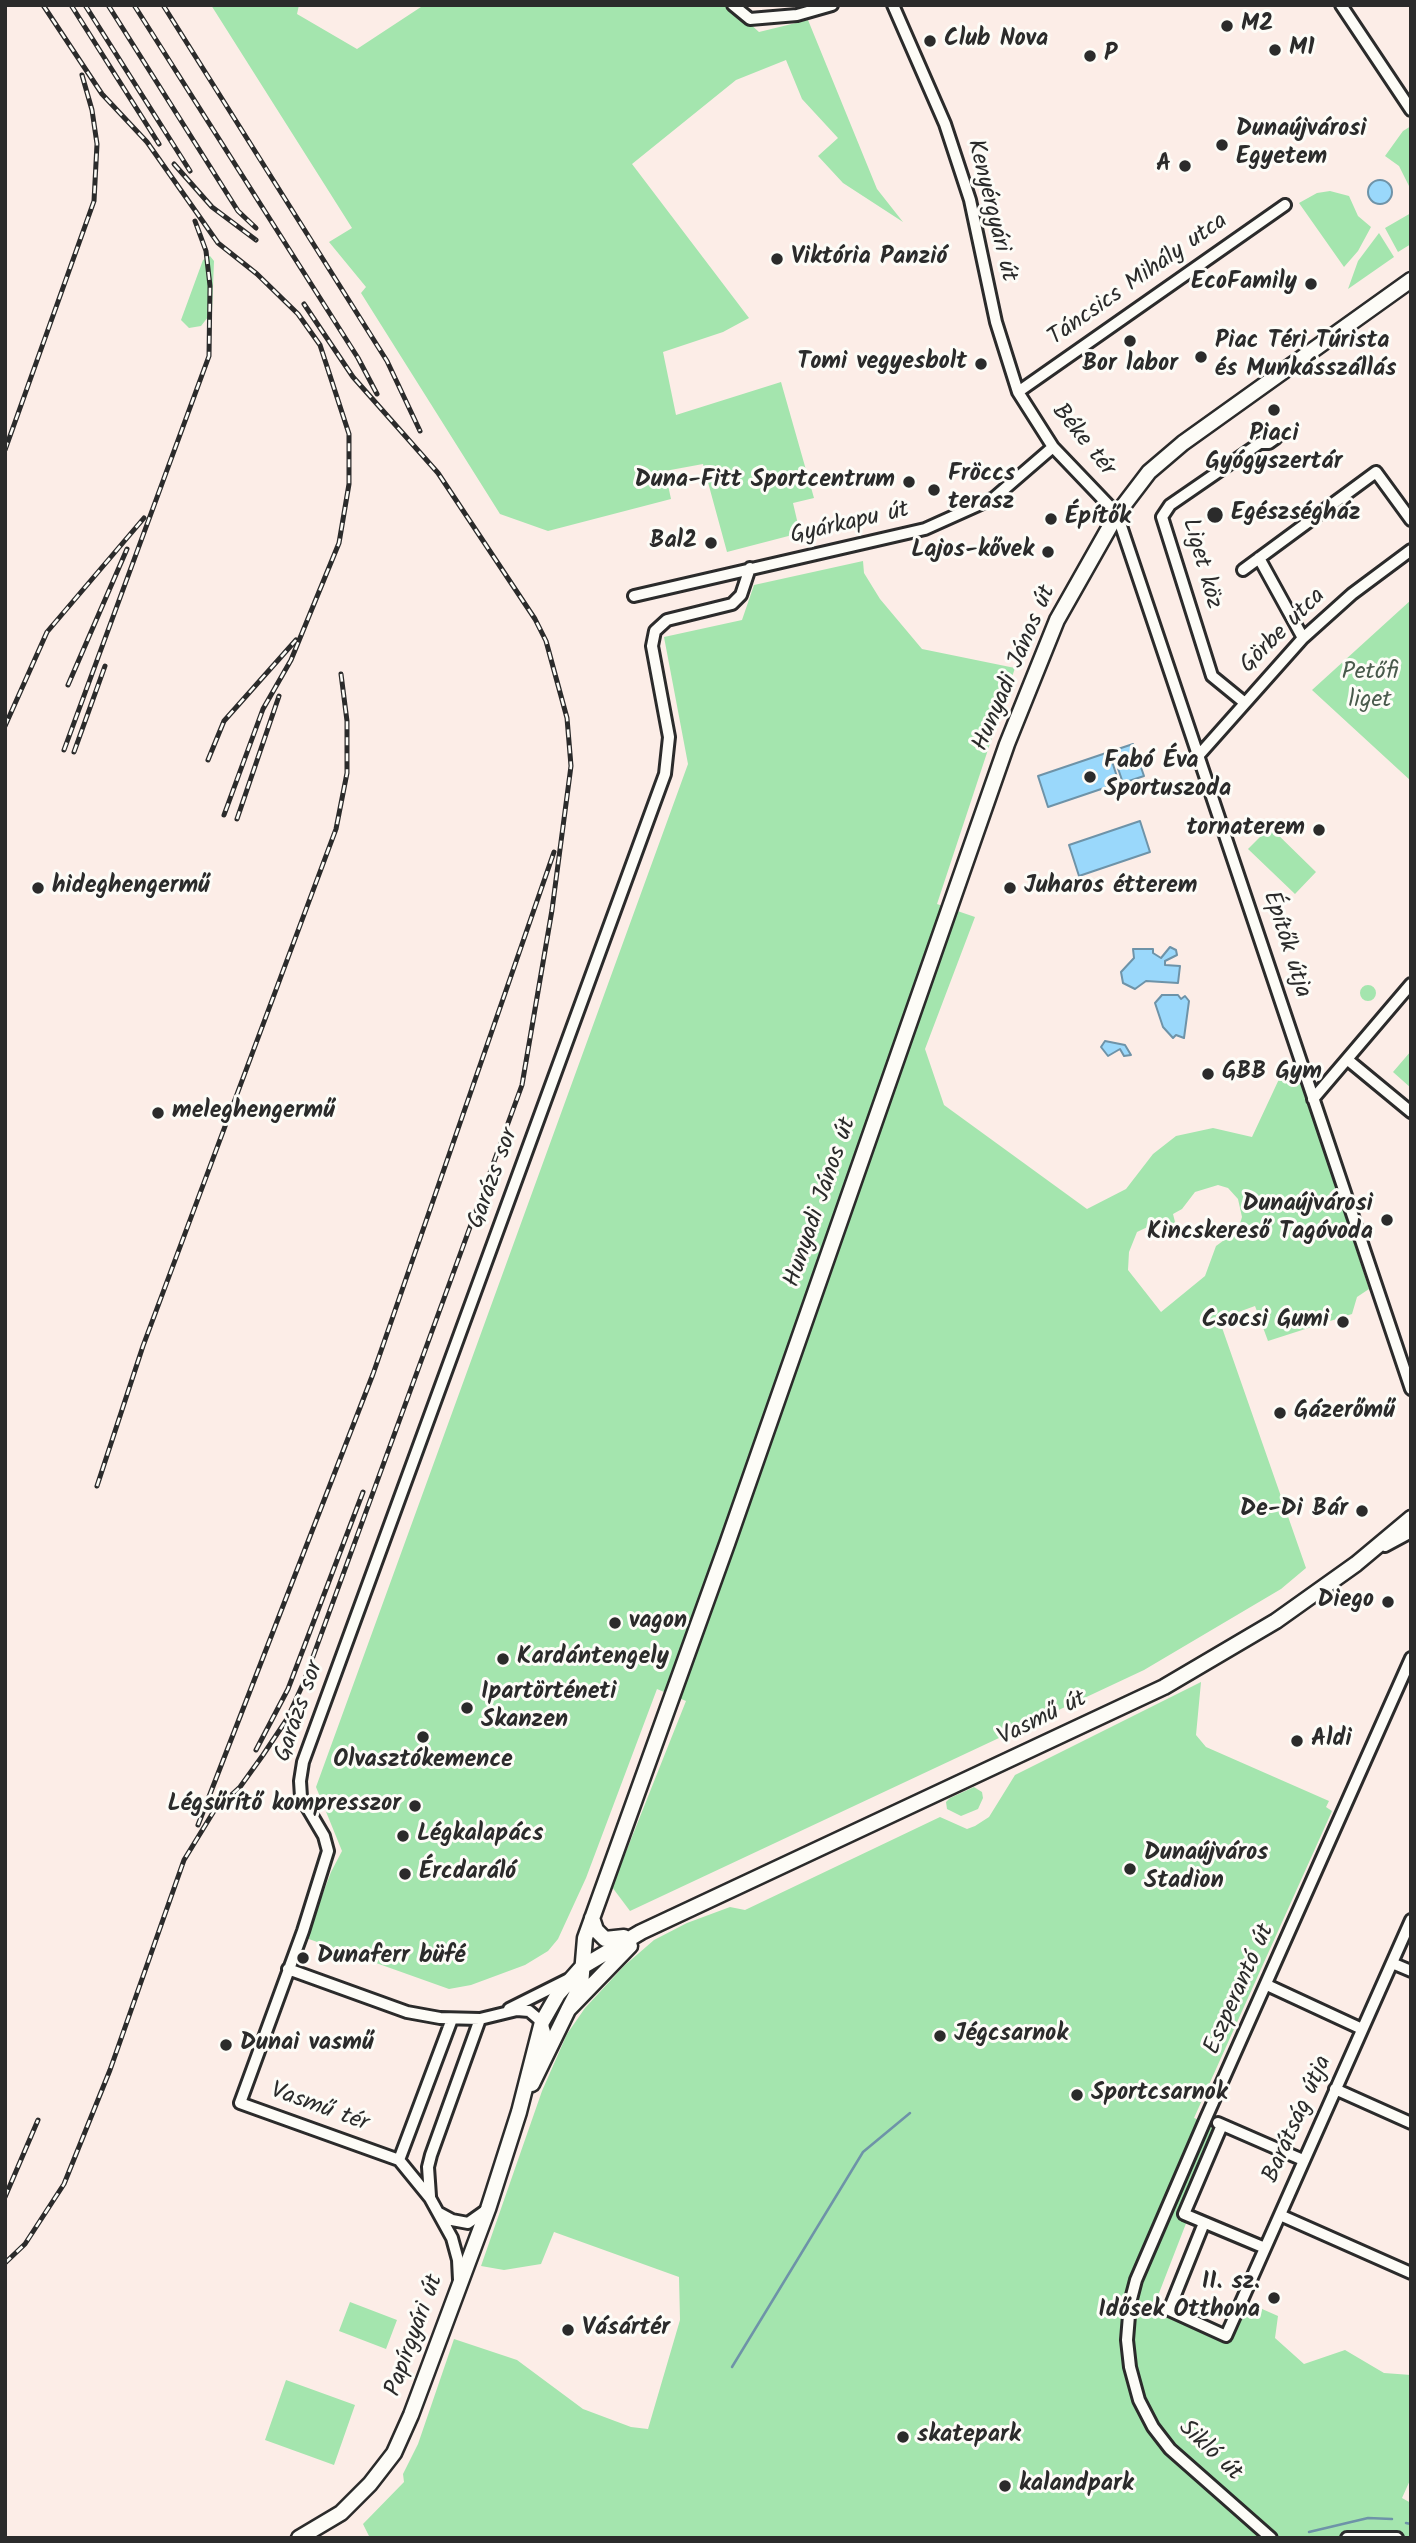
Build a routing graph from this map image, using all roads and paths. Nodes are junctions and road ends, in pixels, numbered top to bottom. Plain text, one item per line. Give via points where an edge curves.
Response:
1 (733, 5) edge
2 (832, 5) edge
3 (893, 5) edge
4 (1341, 5) edge
5 (1411, 110) edge
6 (1285, 205) dead end
7 (1411, 280) edge
8 (1018, 392) junction
9 (1276, 438) dead end
10 (1053, 447) junction
11 (1117, 514) junction
12 (1411, 520) edge
13 (1411, 550) edge
14 (1259, 558) junction
15 (750, 568) junction
16 (1243, 570) dead end
17 (634, 596) dead end
18 (1303, 638) junction
19 (1245, 703) junction
20 (1199, 755) junction
21 (1411, 984) edge
22 (1348, 1060) junction
23 (1312, 1099) junction
24 (1411, 1112) edge
25 (1411, 1389) edge
26 (1411, 1518) edge
27 (1411, 1532) edge
28 (1356, 1564) junction
29 (1411, 1658) edge
30 (328, 1851) joint
31 (592, 1918) junction
32 (669, 1920) junction
33 (1411, 1920) edge
34 (641, 1932) junction
35 (1392, 1963) junction
36 (582, 1967) junction
37 (288, 1969) junction
38 (1411, 1971) edge
39 (1267, 1985) junction
40 (568, 2010) junction
41 (500, 2013) junction
42 (480, 2019) junction
43 (452, 2020) junction
44 (542, 2022) junction
45 (1362, 2029) junction
46 (539, 2069) junction
47 (1335, 2089) junction
48 (519, 2112) junction
49 (1206, 2118) junction
50 (1411, 2123) edge
51 (1222, 2125) junction
52 (399, 2160) junction
53 (1303, 2160) junction
54 (430, 2198) junction
55 (488, 2209) junction
56 (439, 2213) junction
57 (1280, 2215) junction
58 (1203, 2223) junction
59 (1265, 2248) junction
60 (1411, 2273) edge
61 (458, 2289) junction
62 (1130, 2303) joint
63 (1271, 2536) edge
64 (1377, 2537) edge
65 (299, 2538) edge
66 (1347, 2538) edge
67 (1397, 2538) edge

1 - 2 street via 750,19 797,15
3 - 8 street, Kenyérgyári út via 946,124
4 - 5 street
6 - 8 street, Táncsics Mihály utca
7 - 11 street, Hunyadi János út via 1173,451 1149,472
8 - 10 street, Béke tér
9 - 19 street, Liget köz via 1261,443 1170,505 1162,517 1212,676
10 - 11 street, Béke tér
10 - 15 street, Gyárkapu út via 994,498 957,517 925,529
11 - 20 street, Építők útja
11 - 31 street, Hunyadi János út via 1057,620 1018,713
12 - 14 street, Liget köz via 1376,472
13 - 18 street, Görbe utca
14 - 16 street, Liget köz
14 - 18 street
15 - 17 street, Gyárkapu út
15 - 30 street, Garázs sor via 741,596 732,604 667,621 655,631 652,646 669,737 665,774 303,1762 301,1797
18 - 19 street, Görbe utca
19 - 20 street, Görbe utca
20 - 23 street, Építők útja
21 - 22 street
22 - 23 street
22 - 24 street
23 - 25 street, Építők útja
26 - 28 street, Vasmű út
27 - 28 street
28 - 32 street, Vasmű út via 1276,1621 1164,1687
29 - 39 street, Eszperantó út
30 - 37 street, Vasmű tér
31 - 34 street via 605,1939
31 - 36 street, Hunyadi János út
32 - 34 street
32 - 40 street via 622,1952
33 - 35 street, Barátság útja
34 - 36 street
35 - 38 street
35 - 45 street, Barátság útja
36 - 40 street via 581,1985
36 - 41 street via 554,1987
36 - 44 street via 558,1994
37 - 43 street via 407,2012
37 - 52 street, Vasmű tér via 240,2103
39 - 45 street
39 - 49 street, Eszperantó út
40 - 46 street
41 - 42 street
41 - 44 street via 529,2011
42 - 43 street
42 - 54 street via 431,2155
43 - 52 street
44 - 46 street via 545,2044
44 - 48 street
45 - 47 street, Barátság útja
46 - 48 street
47 - 50 street
47 - 53 street, Barátság útja
48 - 55 street, Papírgyári út
49 - 51 street
49 - 62 street, Eszperantó út
51 - 53 street
51 - 58 street via 1184,2214
52 - 54 street, Vasmű tér
53 - 57 street, Barátság útja
54 - 56 street, Vasmű tér
55 - 56 street via 468,2223
55 - 61 street, Papírgyári út
56 - 61 street, Vasmű tér via 456,2250
57 - 59 street, Barátság útja
57 - 60 street
58 - 59 street
58 - 59 street, Barátság útja via 1169,2310 1226,2336
61 - 65 street, Papírgyári út via 394,2453 341,2513
62 - 63 street, Sikló út via 1130,2367 1153,2427 1170,2449
64 - 66 street
64 - 67 street

